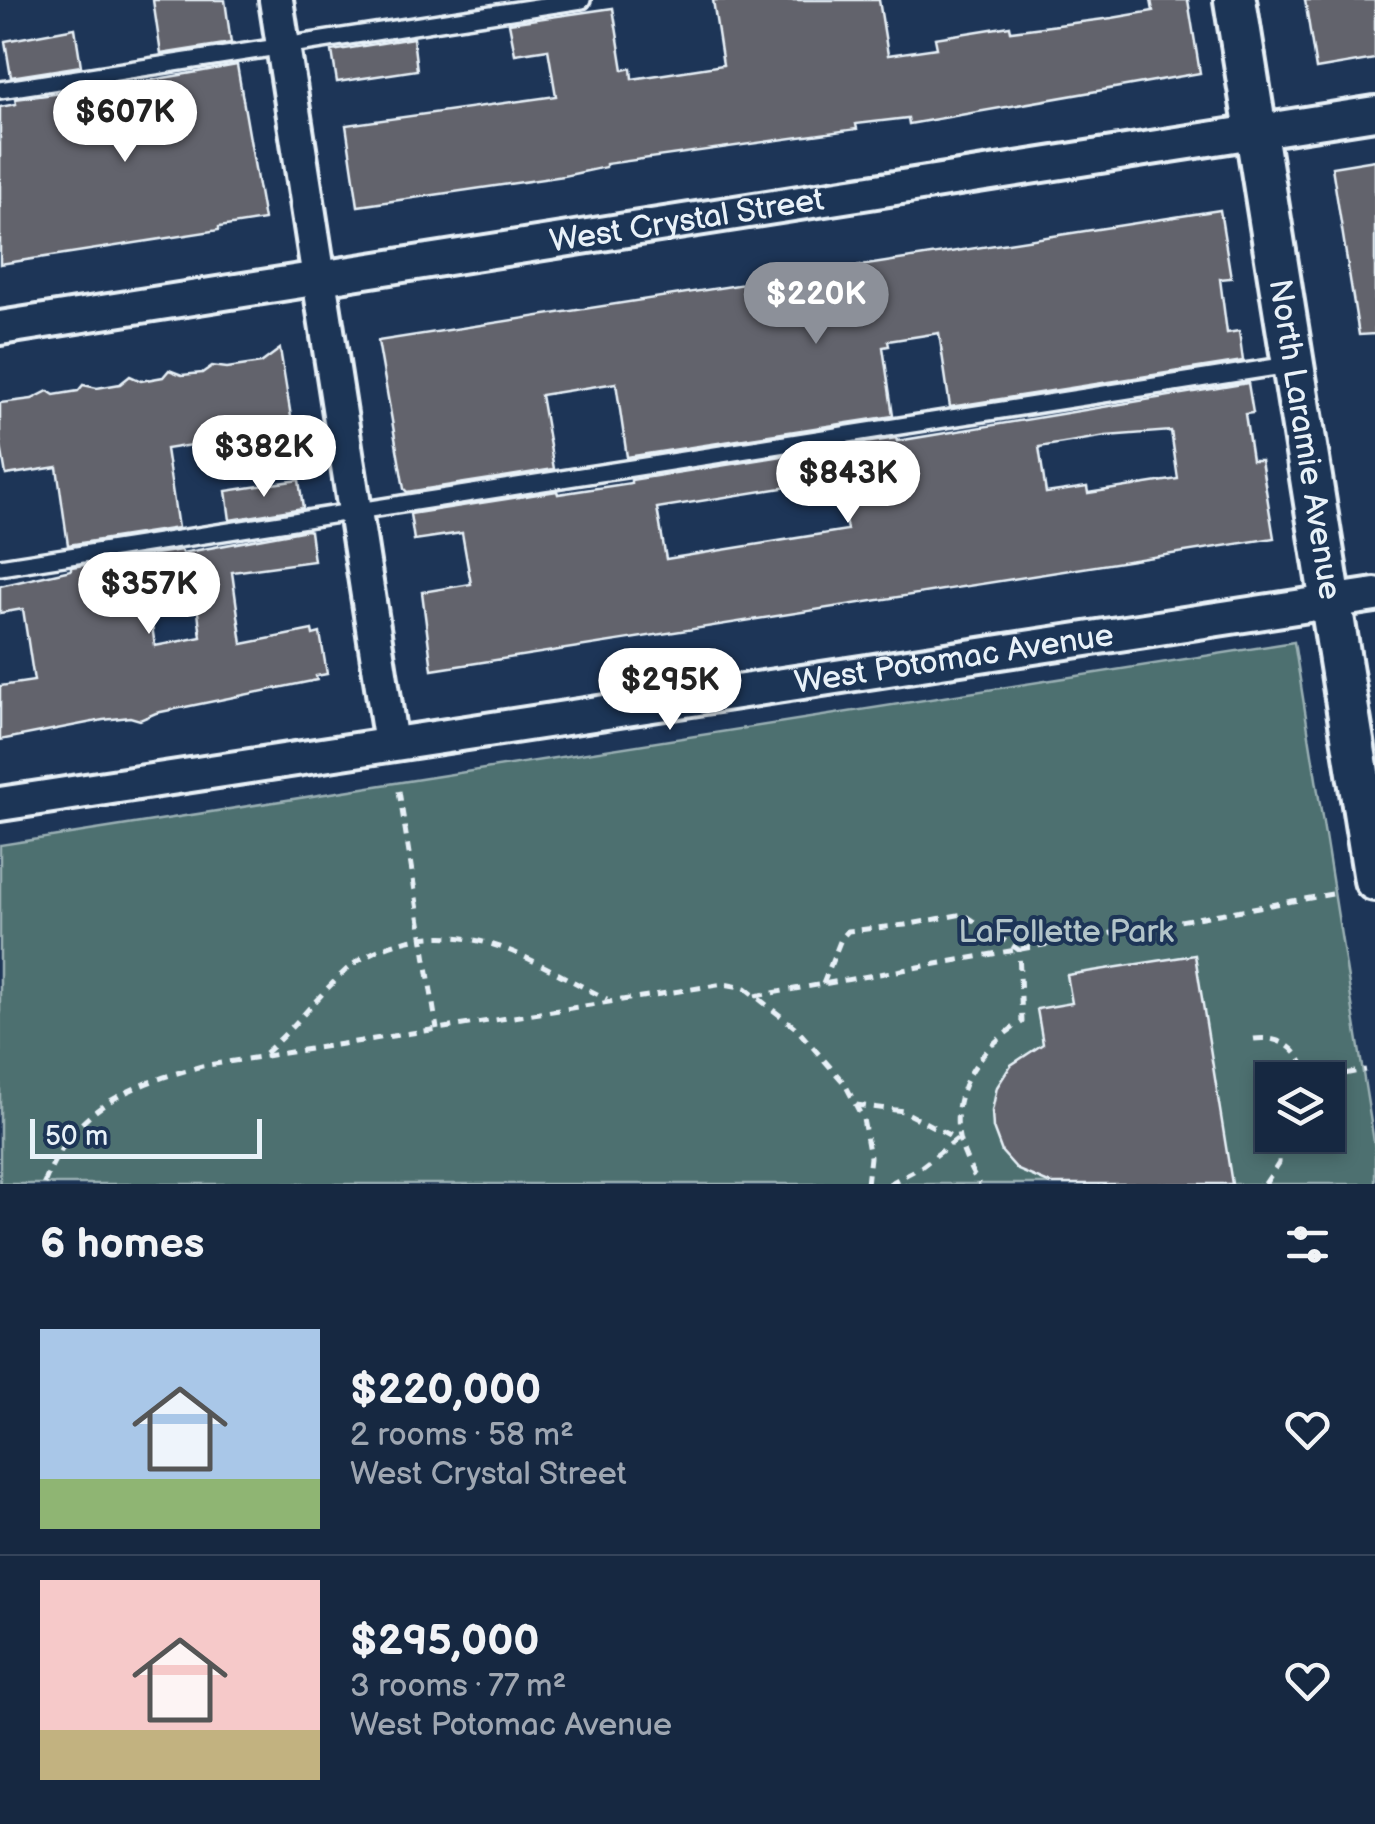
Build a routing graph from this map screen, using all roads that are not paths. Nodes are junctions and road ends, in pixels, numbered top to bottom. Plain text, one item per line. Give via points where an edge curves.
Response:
1 (276, 0) edge
2 (582, 0) edge
3 (1235, 0) edge
4 (284, 46) junction
5 (0, 90) edge
6 (1375, 112) edge
7 (1256, 131) junction
8 (319, 278) junction
9 (0, 328) edge
10 (1293, 364) junction
11 (355, 512) junction
12 (0, 567) edge
13 (1375, 596) edge
14 (1331, 603) junction
15 (390, 744) junction
16 (0, 804) edge
17 (1375, 880) edge

1 - 4 street
2 - 4 lane
3 - 7 street, North Laramie Avenue
4 - 5 lane
4 - 8 street
6 - 7 street, West Crystal Street
7 - 8 street, West Crystal Street
7 - 10 street, North Laramie Avenue
8 - 9 street, West Crystal Street
8 - 11 street
10 - 11 lane
10 - 14 street, North Laramie Avenue
11 - 12 lane
11 - 15 street
13 - 14 street, West Potomac Avenue
14 - 15 street, West Potomac Avenue
14 - 17 street, North Laramie Avenue
15 - 16 street, West Potomac Avenue

